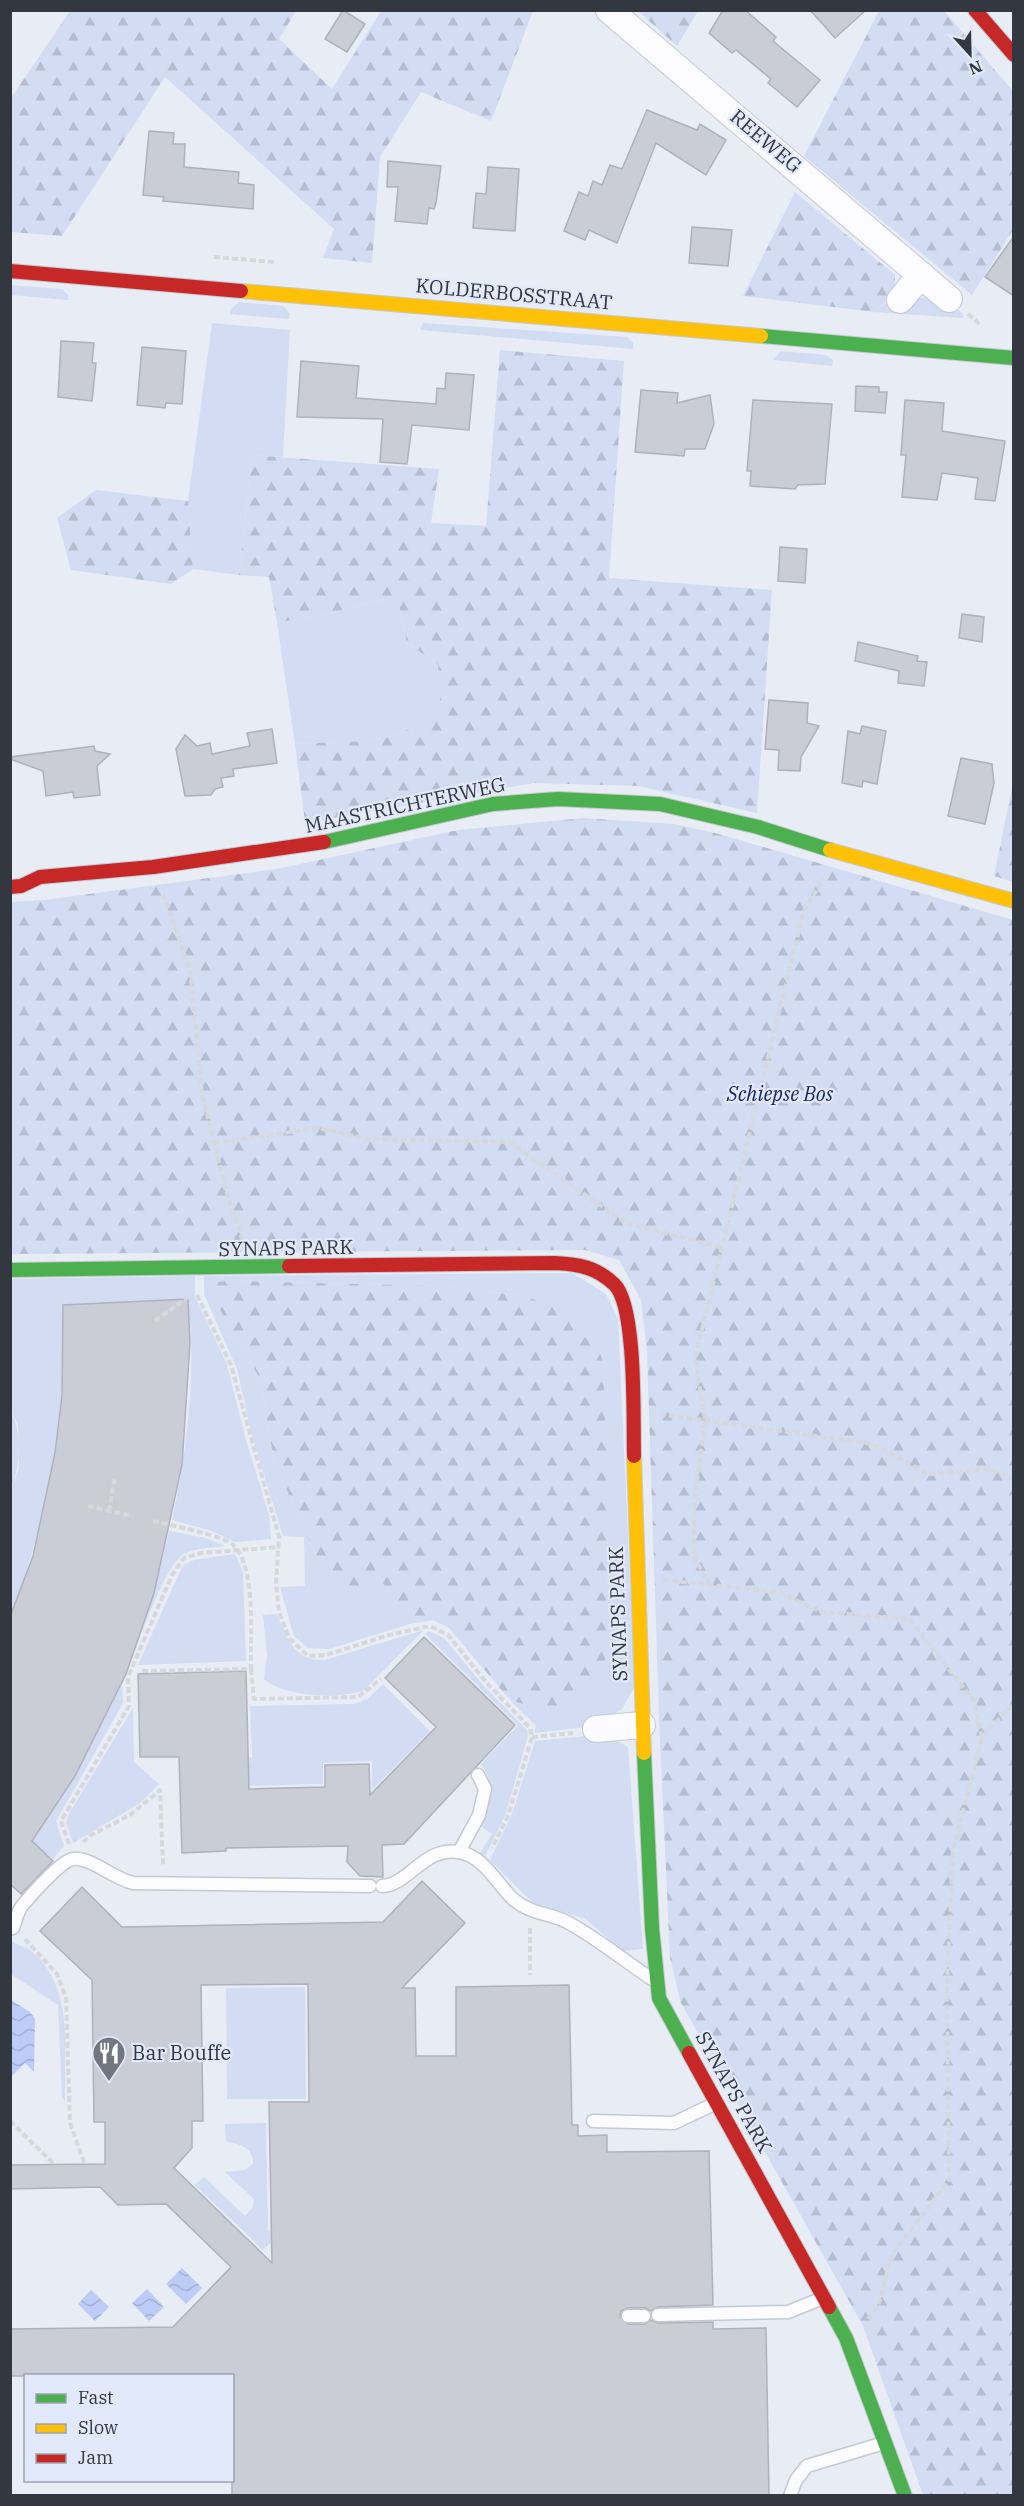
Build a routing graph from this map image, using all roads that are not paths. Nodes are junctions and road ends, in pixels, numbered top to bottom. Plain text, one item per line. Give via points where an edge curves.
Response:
1 (609, 10) edge
2 (975, 10) edge
3 (1014, 55) edge
4 (10, 271) edge
5 (921, 275) junction
6 (949, 299) dead end
7 (900, 300) dead end
8 (1014, 358) edge
9 (10, 887) edge
10 (1014, 901) edge
11 (10, 1270) edge
12 (642, 1725) junction
13 (596, 1729) road end
14 (478, 1775) dead end
15 (459, 1851) junction
16 (13, 1928) road end
17 (657, 1983) junction
18 (717, 2102) junction
19 (593, 2121) dead end
20 (824, 2297) junction
21 (658, 2315) dead end
22 (628, 2316) dead end
23 (644, 2316) dead end
24 (885, 2442) junction
25 (790, 2496) edge
26 (905, 2496) edge

1 - 5 street, REEWEG
2 - 3 street
4 - 8 street, KOLDERBOSSTRAAT
5 - 6 street, REEWEG
5 - 7 street
9 - 10 street, MAASTRICHTERWEG via 40,877 153,867 305,846 493,804 558,799 660,804 758,827 840,854
11 - 12 street, SYNAPS PARK via 555,1263 586,1265 616,1285 631,1330
12 - 13 street
12 - 17 street, SYNAPS PARK
14 - 15 lane via 485,1789 479,1815
15 - 16 lane via 422,1860 391,1886 118,1880 93,1863 74,1858 64,1863 20,1908
15 - 17 lane via 485,1866 513,1899 530,1911 558,1917 591,1935
17 - 18 street, SYNAPS PARK via 659,1998
18 - 19 lane via 674,2123
18 - 20 street, SYNAPS PARK
20 - 21 lane via 788,2312
20 - 24 street, SYNAPS PARK via 846,2338
22 - 23 lane
24 - 25 lane via 807,2466
24 - 26 street, SYNAPS PARK

